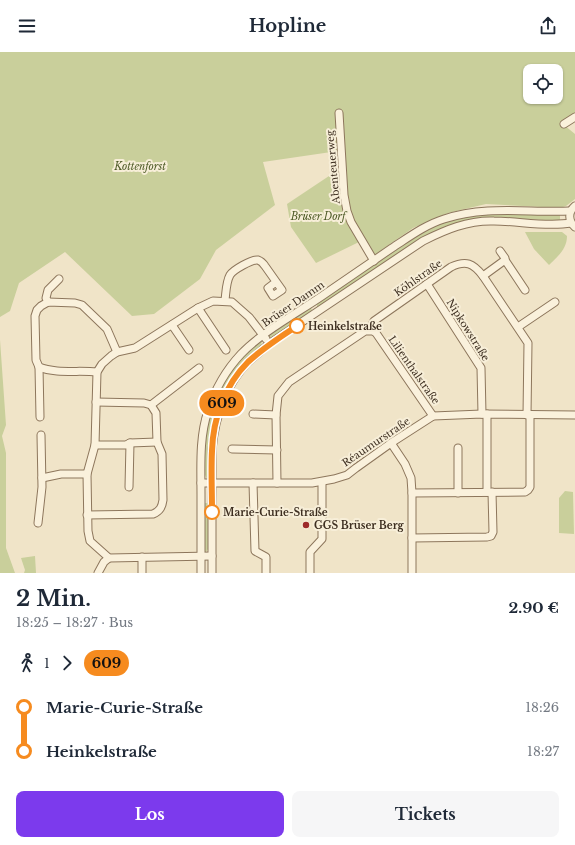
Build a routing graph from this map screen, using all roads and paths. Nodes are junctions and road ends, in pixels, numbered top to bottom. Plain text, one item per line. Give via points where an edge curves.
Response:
1 (338, 113) dead end
2 (575, 117) edge
3 (564, 124) dead end
4 (573, 208) edge
5 (573, 225) edge
6 (500, 251) dead end
7 (505, 260) junction
8 (374, 261) junction
9 (483, 276) junction
10 (59, 280) dead end
11 (276, 282) dead end
12 (427, 284) junction
13 (525, 290) dead end
14 (225, 300) junction
15 (48, 302) junction
16 (555, 302) dead end
17 (198, 308) junction
18 (172, 325) junction
19 (518, 327) junction
20 (369, 330) junction
21 (263, 336) junction
22 (269, 344) junction
23 (189, 350) dead end
24 (226, 350) dead end
25 (117, 352) junction
26 (39, 367) junction
27 (199, 368) dead end
28 (97, 372) junction
29 (96, 402) junction
30 (151, 404) junction
31 (253, 414) dead end
32 (485, 414) junction
33 (276, 415) junction
34 (528, 415) junction
35 (575, 415) edge
36 (433, 416) junction
37 (40, 418) dead end
38 (41, 435) dead end
39 (157, 442) junction
40 (130, 443) junction
41 (391, 443) junction
42 (95, 445) junction
43 (458, 448) dead end
44 (232, 449) dead end
45 (277, 450) junction
46 (87, 474) junction
47 (42, 478) junction
48 (322, 482) junction
49 (201, 483) junction
50 (212, 483) junction
51 (253, 483) junction
52 (277, 483) junction
53 (129, 487) dead end
54 (490, 492) junction
55 (412, 493) junction
56 (458, 493) junction
57 (87, 515) junction
58 (38, 523) dead end
59 (412, 538) junction
60 (201, 556) junction
61 (212, 556) junction
62 (142, 557) junction
63 (109, 558) junction
64 (98, 573) edge
65 (142, 573) edge
66 (201, 573) edge
67 (212, 573) edge
68 (266, 573) edge
69 (310, 573) edge
70 (412, 573) edge

1 - 8 street, Abenteuerweg via 347,211
2 - 3 street
4 - 5 street, Brüser Damm via 569,217
4 - 8 street, Brüser Damm via 498,210 451,217 419,231
5 - 22 street, Brüser Damm via 492,221 473,222 447,229 422,241
6 - 7 street
7 - 9 street
7 - 13 street
8 - 21 street, Brüser Damm
9 - 12 street, Köhlstraße via 475,266 464,263 451,267
9 - 19 street, Köhlstraße
10 - 15 street via 48,290
11 - 14 street via 260,260 253,261 229,276
12 - 20 street, Köhlstraße via 374,321
12 - 32 street, Nipkowstraße via 481,368
14 - 17 street via 213,301
14 - 21 street via 242,309
15 - 25 street via 82,305 107,329
15 - 26 street via 41,306 36,316 36,360
16 - 19 street
17 - 18 street
17 - 24 street
18 - 23 street
18 - 25 street via 135,348
19 - 34 street, Köhlstraße via 528,343
20 - 33 street via 362,332 289,382 278,396
20 - 36 street, Lilienthalstraße via 376,333
21 - 22 street
21 - 49 street, Brüser Damm via 250,345 230,367 213,395 202,438
22 - 50 street, Brüser Damm via 238,374 222,401 213,438
25 - 28 street via 106,359
26 - 28 street via 50,370
26 - 37 street
27 - 30 street
28 - 29 street
29 - 30 street
29 - 42 street
30 - 39 street via 156,413
31 - 33 street
32 - 34 street
32 - 36 street
32 - 54 street
33 - 45 street
34 - 35 street
34 - 54 street via 530,486 526,492
36 - 41 street, Réaumurstraße
38 - 47 street
39 - 40 street
39 - 57 street via 162,454 163,500 159,510 147,515
40 - 42 street
40 - 53 street
41 - 48 street, Réaumurstraße via 346,475
41 - 55 street via 411,478
42 - 46 street
43 - 56 street
44 - 45 street
45 - 52 street
46 - 47 street via 61,474
46 - 57 street
47 - 58 street
48 - 52 street, Réaumurstraße
48 - 69 street via 322,539 310,552
49 - 50 street, Réaumurstraße
49 - 60 street, Brüser Damm
50 - 51 street, Réaumurstraße
50 - 61 street, Brüser Damm
51 - 52 street, Réaumurstraße
51 - 68 street via 255,551 266,557
54 - 56 street
54 - 59 street via 492,536
55 - 56 street
55 - 59 street
57 - 63 street via 90,541
59 - 70 street
60 - 61 street
60 - 62 street
60 - 66 street, Brüser Damm
61 - 67 street, Brüser Damm
62 - 63 street
62 - 65 street
63 - 64 street

